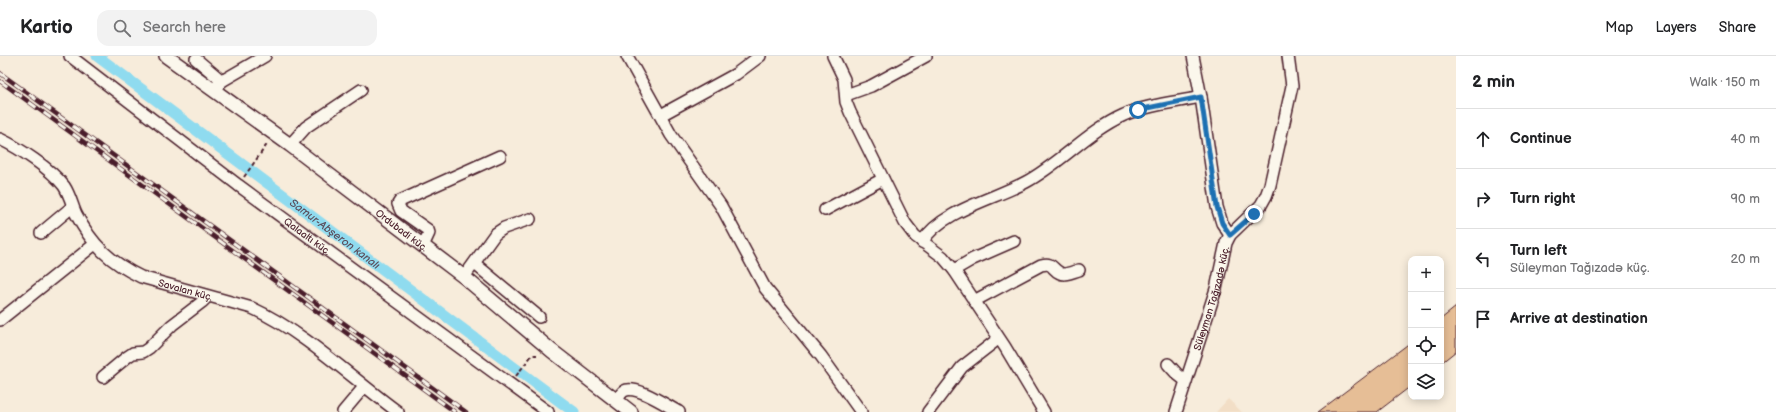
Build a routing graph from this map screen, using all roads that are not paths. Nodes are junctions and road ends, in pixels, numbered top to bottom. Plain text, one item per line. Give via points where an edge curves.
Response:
1 (70, 56) edge
2 (166, 56) edge
3 (265, 56) edge
4 (627, 56) edge
5 (760, 56) edge
6 (833, 56) edge
7 (926, 56) edge
8 (1194, 56) edge
9 (1288, 56) edge
10 (196, 59) dead end
11 (218, 85) junction
12 (361, 90) dead end
13 (846, 95) junction
14 (1201, 97) junction
15 (661, 116) junction
16 (0, 139) edge
17 (290, 145) junction
18 (500, 156) dead end
19 (883, 179) junction
20 (72, 207) junction
21 (825, 210) dead end
22 (530, 219) dead end
23 (41, 233) dead end
24 (1230, 235) junction
25 (1014, 241) dead end
26 (922, 242) junction
27 (95, 244) junction
28 (422, 246) junction
29 (475, 264) junction
30 (954, 270) junction
31 (1079, 270) dead end
32 (464, 277) junction
33 (207, 296) junction
34 (974, 301) junction
35 (539, 317) dead end
36 (0, 320) edge
37 (998, 339) junction
38 (1168, 364) dead end
39 (104, 377) dead end
40 (1186, 381) junction
41 (364, 387) junction
42 (616, 401) junction
43 (343, 412) edge
44 (398, 412) edge
45 (548, 412) edge
46 (631, 412) edge
47 (678, 412) edge
48 (861, 412) edge
49 (928, 412) edge
50 (1044, 412) edge
51 (1176, 412) edge

1 - 45 street, Qalaaltı küç. via 238,185
2 - 11 street, Ordubadi küç.
3 - 11 street
4 - 15 street
5 - 15 street via 736,74
6 - 13 street via 844,79
7 - 13 street via 871,86
8 - 14 street
9 - 24 street, Süleyman Tağızadə küç. via 1292,86 1270,185 1261,205
10 - 11 street
11 - 17 street, Ordubadi küç.
12 - 17 street via 306,127
13 - 19 street via 850,112
14 - 24 street via 1217,207 1222,223
14 - 26 street via 1138,110 1110,122 1026,182 934,227
15 - 48 street via 682,152 721,206 765,288 821,356
16 - 20 street, Savalan küç. via 20,150 58,180 68,194
17 - 28 street, Ordubadi küç.
18 - 28 street via 400,201 398,204 401,211 428,230
19 - 21 street
19 - 26 street via 905,223
20 - 23 street
20 - 27 street, Savalan küç.
22 - 29 street via 495,234
24 - 40 street, Süleyman Tağızadə küç. via 1222,254 1216,289
25 - 30 street
26 - 30 street via 943,257
27 - 33 street, Savalan küç. via 126,270 141,277
27 - 36 street
28 - 32 street, Ordubadi küç.
29 - 32 street
29 - 35 street
30 - 34 street
31 - 34 street via 1060,273 1047,263
32 - 42 street, Ordubadi küç.
33 - 39 street via 149,348 127,357
33 - 41 street, Savalan küç. via 252,308 264,314 320,350
34 - 37 street
37 - 49 street via 962,367
37 - 50 street
38 - 40 street
40 - 51 street, Süleyman Tağızadə küç.
41 - 43 street
41 - 44 street, Savalan küç.
42 - 46 street, Ordubadi küç.
42 - 47 street via 624,391 642,392

